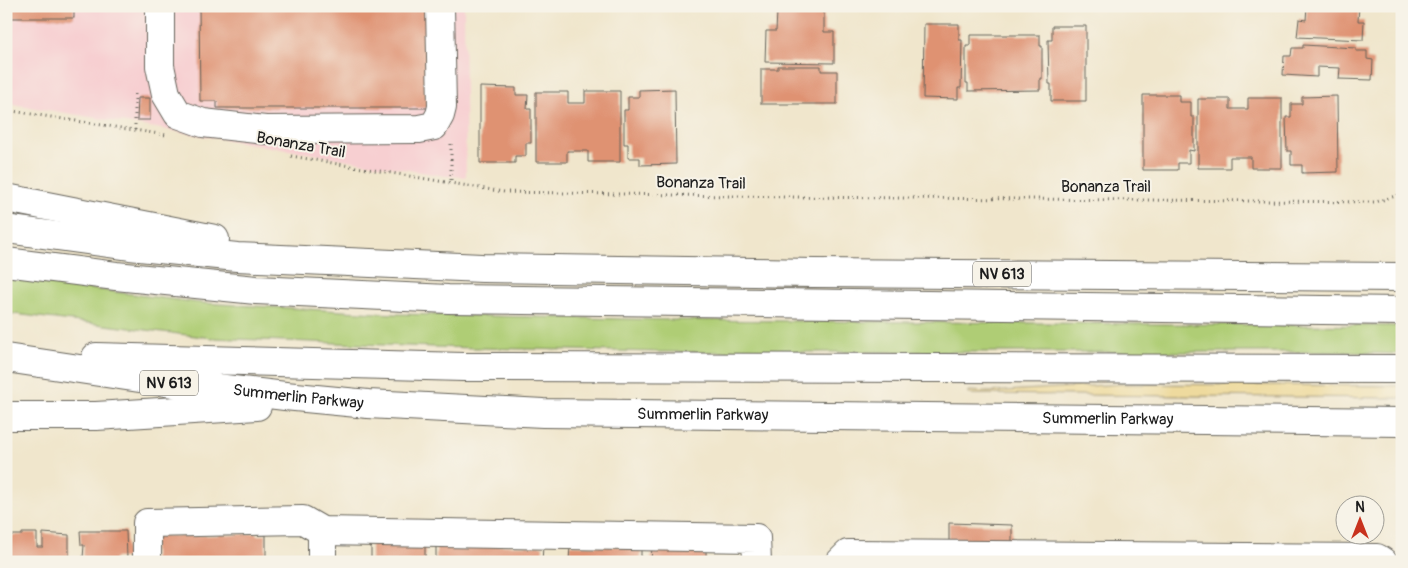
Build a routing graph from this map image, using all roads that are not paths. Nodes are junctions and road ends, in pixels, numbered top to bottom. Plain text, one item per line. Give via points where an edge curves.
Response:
1 (160, 6) edge
2 (440, 6) edge
3 (6, 198) edge
4 (6, 229) edge
5 (6, 262) edge
6 (332, 262) junction
7 (1402, 277) edge
8 (1402, 311) edge
9 (6, 356) edge
10 (1402, 369) edge
11 (333, 401) junction
12 (6, 416) edge
13 (1402, 422) edge
14 (322, 532) junction
15 (147, 562) edge
16 (322, 562) edge
17 (757, 562) edge
18 (840, 562) edge
19 (1382, 562) edge

1 - 2 main road via 160,66 166,94 178,114 203,123 265,130 419,129 434,126 442,107
3 - 6 main road
4 - 6 main road, NV 613 via 200,254
5 - 8 main road via 247,289 448,299
6 - 7 main road, NV 613 via 562,269
9 - 10 main road via 423,367
9 - 11 main road, Summerlin Parkway / NV 613 via 166,382
11 - 12 main road via 96,416
11 - 13 main road, Summerlin Parkway / NV 613 via 543,413
14 - 15 main road via 303,520 147,523
14 - 16 main road
14 - 17 main road via 756,538
18 - 19 main road via 848,554 1377,558

